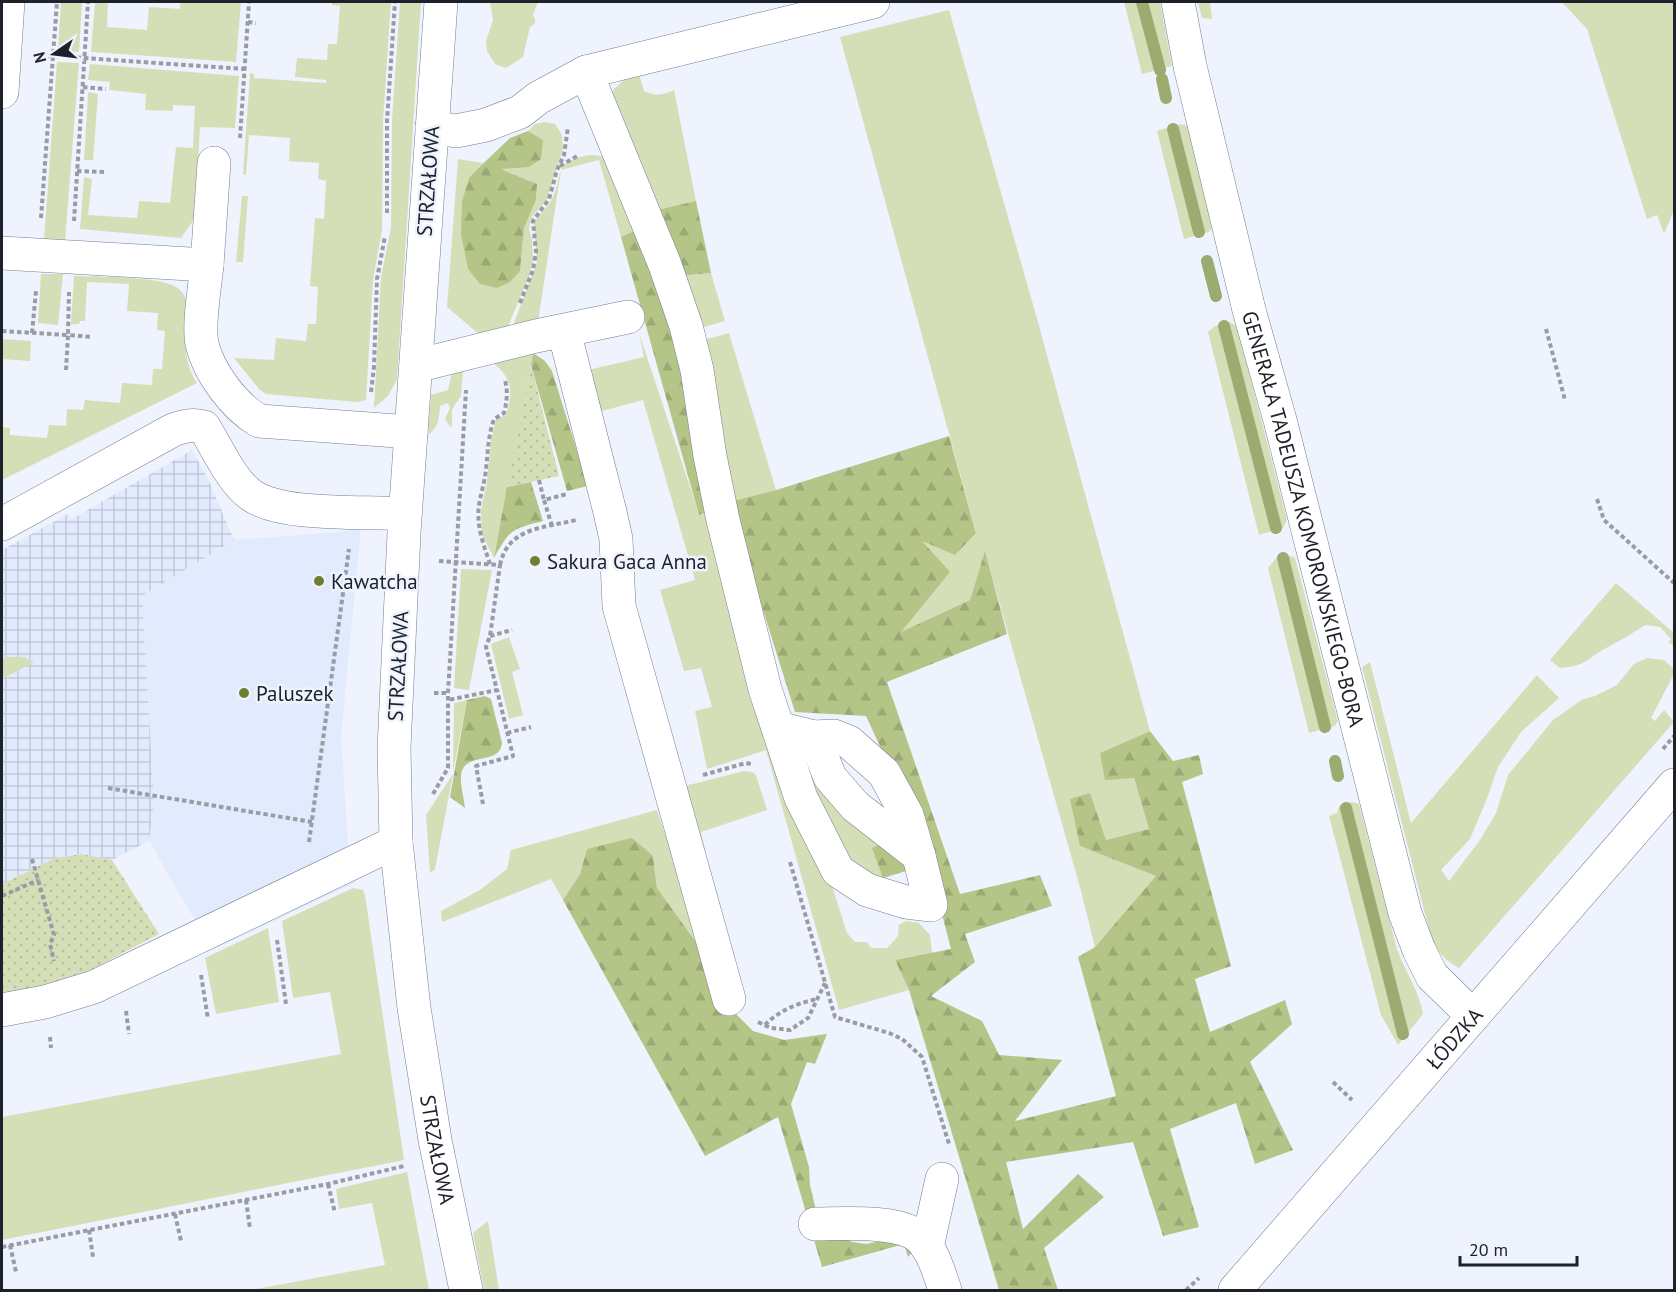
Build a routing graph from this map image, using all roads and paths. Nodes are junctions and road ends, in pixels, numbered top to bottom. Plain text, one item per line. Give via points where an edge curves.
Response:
1 (8, 2) edge
2 (57, 2) edge
3 (88, 2) edge
4 (441, 2) edge
5 (873, 2) edge
6 (1178, 2) edge
7 (248, 22) dead end
8 (256, 22) dead end
9 (4, 53) junction
10 (53, 55) junction
11 (85, 58) junction
12 (245, 69) dead end
13 (581, 74) junction
14 (83, 87) junction
15 (106, 89) dead end
16 (2, 92) edge
17 (432, 128) junction
18 (214, 163) dead end
19 (77, 171) junction
20 (107, 172) dead end
21 (2, 253) edge
22 (39, 256) junction
23 (71, 258) junction
24 (207, 265) junction
25 (628, 317) dead end
26 (1546, 328) dead end
27 (2, 331) edge
28 (564, 331) junction
29 (32, 333) junction
30 (68, 335) junction
31 (92, 337) dead end
32 (482, 350) junction
33 (416, 366) junction
34 (66, 370) dead end
35 (1565, 400) dead end
36 (411, 432) junction
37 (539, 480) dead end
38 (1597, 499) dead end
39 (544, 500) dead end
40 (610, 512) junction
41 (405, 514) junction
42 (2, 524) edge
43 (403, 558) junction
44 (455, 562) junction
45 (490, 564) junction
46 (500, 565) junction
47 (1674, 583) edge
48 (512, 630) dead end
49 (490, 636) junction
50 (497, 690) junction
51 (448, 700) junction
52 (531, 727) dead end
53 (778, 728) junction
54 (507, 734) junction
55 (814, 737) junction
56 (753, 764) dead end
57 (668, 785) junction
58 (1674, 785) edge
59 (108, 788) dead end
60 (432, 795) dead end
61 (483, 804) dead end
62 (312, 822) dead end
63 (396, 842) junction
64 (919, 856) junction
65 (788, 858) dead end
66 (32, 859) dead end
67 (38, 880) junction
68 (2, 896) edge
69 (271, 902) junction
70 (55, 970) dead end
71 (825, 983) junction
72 (729, 999) joint
73 (817, 999) junction
74 (286, 1004) dead end
75 (2, 1010) edge
76 (1473, 1016) junction
77 (765, 1025) junction
78 (1333, 1082) dead end
79 (1355, 1102) dead end
80 (403, 1167) dead end
81 (947, 1167) joint
82 (328, 1184) junction
83 (246, 1200) junction
84 (335, 1213) dead end
85 (175, 1214) junction
86 (815, 1224) dead end
87 (250, 1228) dead end
88 (89, 1230) junction
89 (181, 1241) dead end
90 (10, 1245) junction
91 (2, 1247) edge
92 (927, 1247) junction
93 (93, 1257) dead end
94 (16, 1272) dead end
95 (466, 1290) edge
96 (945, 1290) edge
97 (1235, 1290) edge

1 - 9 street
2 - 10 path
3 - 11 path
4 - 17 street, STRZAŁOWA
5 - 13 street
6 - 76 street, GENERAŁA TADEUSZA KOMOROWSKIEGO-BORA via 1249,310 1405,914 1432,976
7 - 8 path
9 - 10 path
9 - 16 street
10 - 11 path
10 - 22 path
11 - 12 path
11 - 14 path
13 - 17 street via 505,119 456,131
13 - 32 path via 564,155 549,199 532,221 536,252 533,270
13 - 53 street via 665,265 686,326 723,520
14 - 15 path
14 - 19 path
17 - 33 street, STRZAŁOWA
18 - 24 street
19 - 20 path
19 - 23 path
21 - 22 street
22 - 23 street
22 - 29 path
23 - 24 street
23 - 30 path
24 - 36 street via 202,343 214,371 244,412 258,421
25 - 28 street
26 - 35 path
27 - 29 path
28 - 32 street
28 - 40 street
29 - 30 path
30 - 31 path
30 - 34 path
32 - 33 street
32 - 44 path
32 - 45 path via 499,370 507,390 504,413 494,418 490,428 479,507 482,540
33 - 36 street, STRZAŁOWA
36 - 41 street, STRZAŁOWA
37 - 39 path
38 - 47 path via 1604,520
40 - 46 path via 521,533 506,548
40 - 57 street via 616,539 619,606
41 - 42 street via 276,506 251,495 238,482 204,427 195,424 173,430
41 - 43 street, STRZAŁOWA
43 - 44 path
43 - 63 street, STRZAŁOWA via 394,748
44 - 45 path
44 - 51 path
45 - 46 path
46 - 49 path
48 - 49 path
49 - 50 path via 486,647
50 - 51 path
50 - 54 path
51 - 60 path via 448,768
52 - 54 path
53 - 55 street
53 - 64 street via 801,798 838,871 867,890 931,905
54 - 61 path via 513,756 476,766
55 - 64 street via 830,777 855,806
55 - 64 street via 834,736 849,742 884,773 906,815
56 - 57 path
57 - 72 street
58 - 76 street, ŁÓDZKA
59 - 62 path
63 - 69 street
63 - 95 street, STRZAŁOWA via 414,1008 435,1140
65 - 71 path
66 - 67 path
67 - 68 path
67 - 70 path via 54,935 50,944
69 - 74 path
69 - 75 street via 87,990
71 - 73 path
71 - 81 path via 835,1017 889,1033 922,1057
72 - 77 path
73 - 77 path via 798,1003
73 - 77 path via 808,1018 790,1030
76 - 97 street, ŁÓDZKA
78 - 79 path
80 - 82 path
81 - 92 street
82 - 83 path
82 - 84 path
83 - 85 path
83 - 87 path
85 - 88 path
85 - 89 path
86 - 92 street via 902,1229 920,1237
88 - 90 path
88 - 93 path
90 - 91 path
90 - 94 path
92 - 96 street

